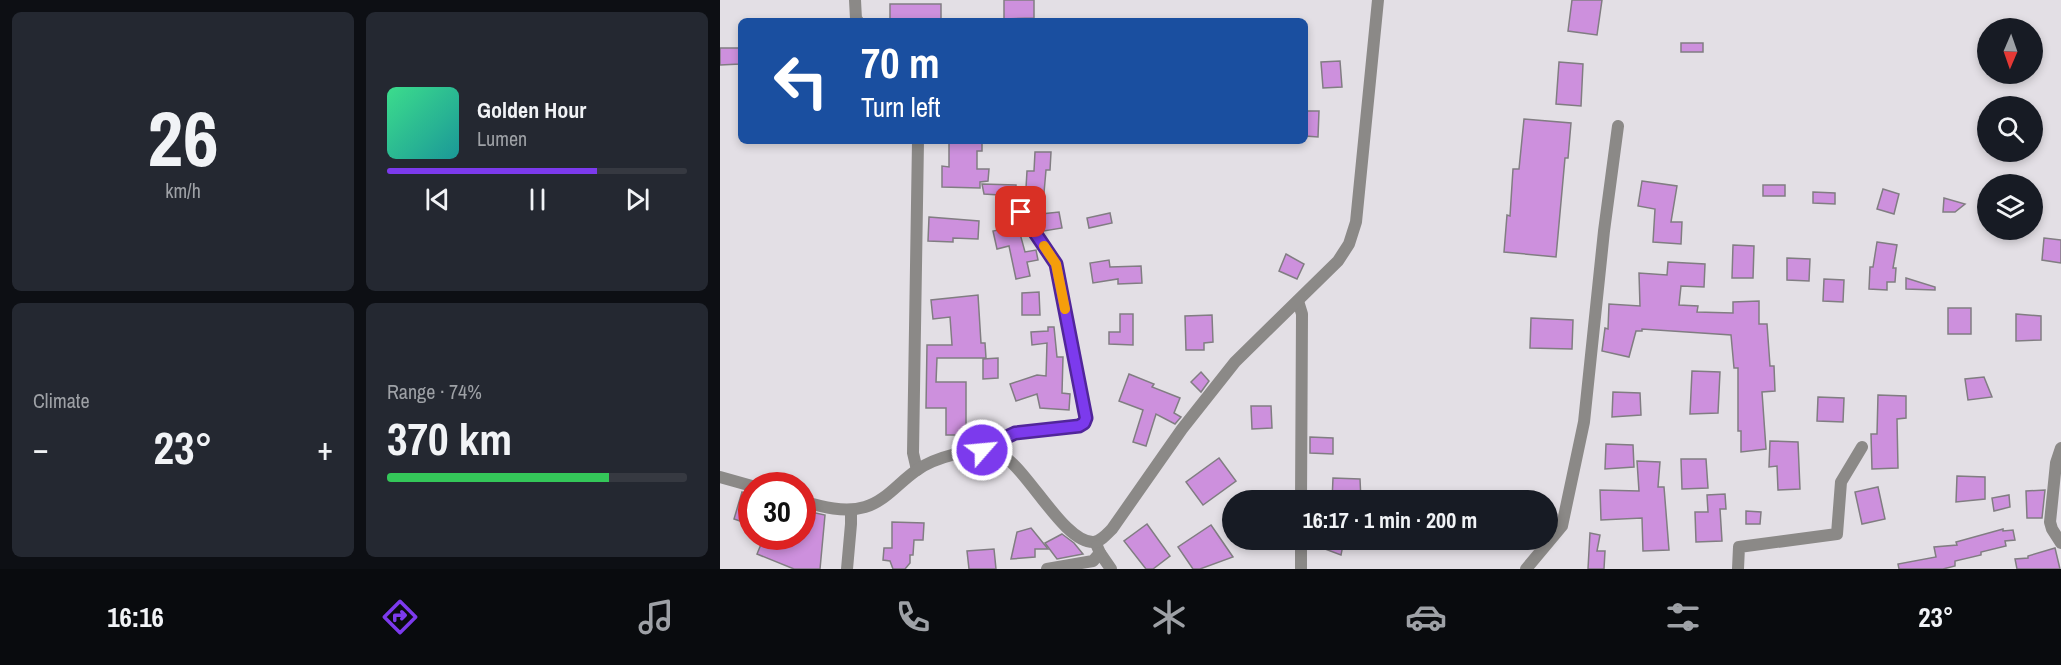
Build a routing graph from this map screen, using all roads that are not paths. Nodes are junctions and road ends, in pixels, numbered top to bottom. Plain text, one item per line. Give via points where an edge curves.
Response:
1 (855, 0) edge
2 (1378, 0) edge
3 (856, 18) edge
4 (1618, 126) dead end
5 (918, 144) edge
6 (1021, 212) dead end
7 (1298, 301) junction
8 (1862, 447) dead end
9 (2061, 448) edge
10 (995, 452) junction
11 (917, 470) junction
12 (720, 477) edge
13 (738, 482) edge
14 (1301, 490) edge
15 (816, 505) edge
16 (851, 510) junction
17 (2061, 543) edge
18 (1098, 548) junction
19 (1301, 550) edge
20 (847, 569) edge
21 (1047, 569) edge
22 (1111, 569) edge
23 (1301, 569) edge
24 (1526, 569) edge
25 (1738, 569) edge

1 - 3 street
2 - 7 street via 1356,222 1338,261
4 - 24 street via 1584,422 1572,480 1562,526
5 - 11 street via 913,453
6 - 10 street via 1056,264 1086,418 1079,426 1015,433 1000,440
7 - 14 street via 1302,314
7 - 18 street via 1235,362
8 - 25 street via 1841,482 1837,534 1739,547
9 - 17 street via 2050,522
10 - 11 street via 962,453
10 - 18 street via 1006,455 1049,509
11 - 16 street via 878,502
12 - 13 street
15 - 16 street
16 - 20 street
18 - 21 street via 1093,561
18 - 22 street
19 - 23 street

